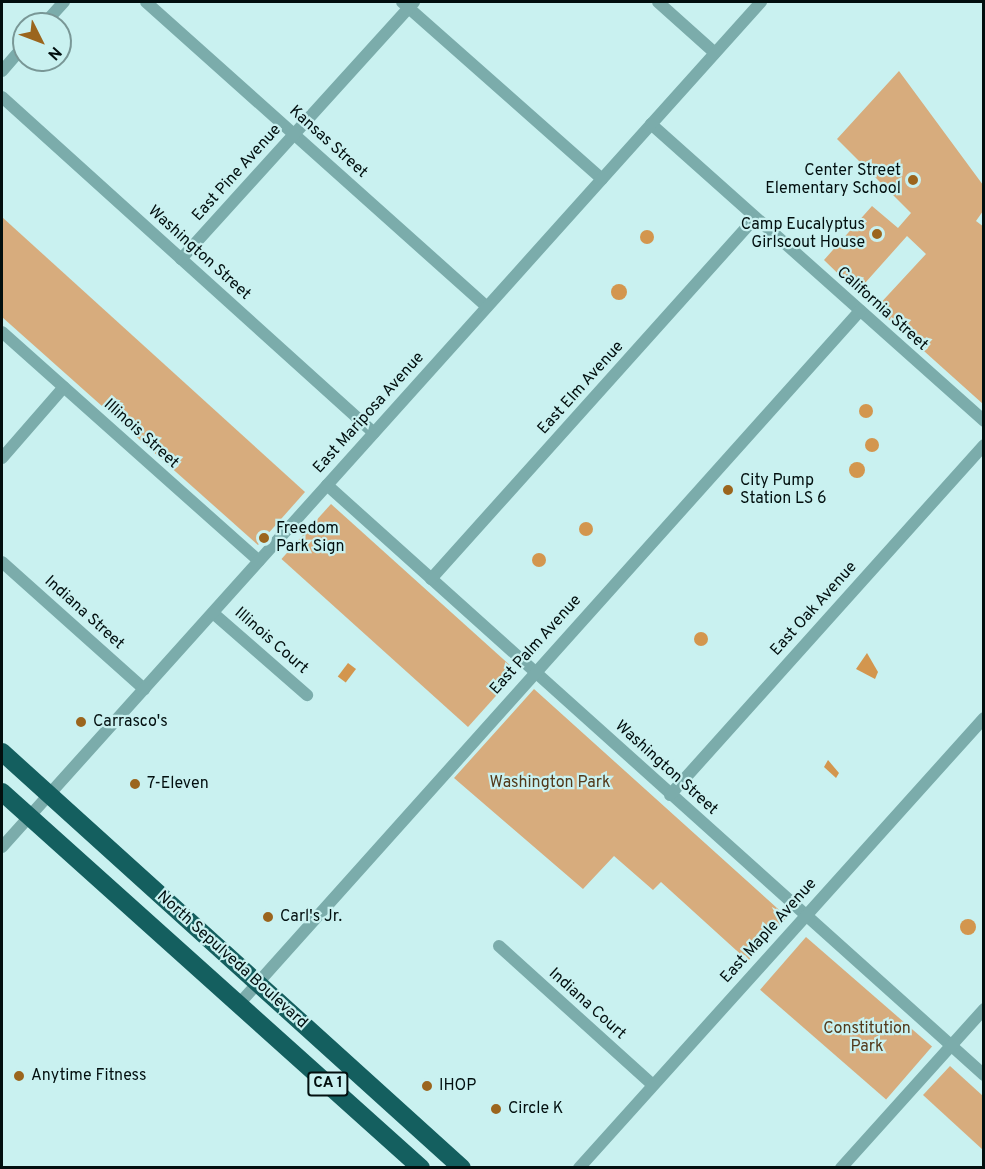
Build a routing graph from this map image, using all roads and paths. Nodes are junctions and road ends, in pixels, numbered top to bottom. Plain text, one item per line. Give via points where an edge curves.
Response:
1 (146, 2) edge
2 (658, 2) edge
3 (762, 2) edge
4 (408, 3) edge
5 (716, 53) junction
6 (12, 60) edge
7 (2, 71) edge
8 (2, 97) edge
9 (651, 124) junction
10 (295, 134) junction
11 (602, 179) junction
12 (755, 218) junction
13 (181, 259) junction
14 (487, 307) junction
15 (860, 310) junction
16 (2, 332) edge
17 (64, 387) junction
18 (984, 421) edge
19 (374, 433) junction
20 (984, 445) edge
21 (2, 458) edge
22 (327, 485) junction
23 (259, 561) junction
24 (2, 562) edge
25 (431, 579) junction
26 (213, 613) junction
27 (535, 673) junction
28 (144, 689) junction
29 (307, 695) dead end
30 (984, 717) edge
31 (2, 752) edge
32 (2, 792) edge
33 (49, 794) junction
34 (670, 795) junction
35 (29, 817) junction
36 (2, 847) edge
37 (806, 916) junction
38 (499, 946) dead end
39 (259, 981) junction
40 (239, 1004) junction
41 (984, 1009) edge
42 (950, 1046) junction
43 (984, 1075) edge
44 (653, 1085) junction
45 (421, 1167) edge
46 (462, 1167) edge
47 (579, 1167) edge
48 (841, 1167) edge

1 - 10 street, Kansas Street
2 - 5 street
3 - 5 street, East Mariposa Avenue
4 - 10 street, East Pine Avenue
4 - 11 street
5 - 9 street, East Mariposa Avenue
6 - 7 street
8 - 13 street, Washington Street
9 - 11 street, East Mariposa Avenue
9 - 12 street, California Street
10 - 13 street, East Pine Avenue
10 - 14 street, Kansas Street
11 - 14 street, East Mariposa Avenue
12 - 15 street, California Street
12 - 25 street, East Elm Avenue
13 - 19 street, Washington Street
14 - 19 street, East Mariposa Avenue
15 - 18 street, California Street
15 - 27 street, East Palm Avenue
16 - 17 street, Illinois Street
17 - 21 street
17 - 23 street, Illinois Street
19 - 22 street, East Mariposa Avenue
20 - 34 street, East Oak Avenue
22 - 23 street, East Mariposa Avenue
22 - 25 street, Washington Street
23 - 26 street, East Mariposa Avenue
24 - 28 street, Indiana Street
25 - 27 street, Washington Street
26 - 28 street, East Mariposa Avenue
26 - 29 street, Illinois Court
27 - 34 street, Washington Street
27 - 39 street, East Palm Avenue
28 - 33 street, East Mariposa Avenue
30 - 37 street, East Maple Avenue
31 - 33 highway, North Sepulveda Boulevard / CA 1
32 - 35 highway, North Sepulveda Boulevard / CA 1
33 - 35 street, East Mariposa Avenue
33 - 39 highway, North Sepulveda Boulevard / CA 1
34 - 37 street, Washington Street
35 - 36 street, East Mariposa Avenue
35 - 40 highway, North Sepulveda Boulevard / CA 1
37 - 42 street, Washington Street
37 - 44 street, East Maple Avenue
38 - 44 street, Indiana Court
39 - 40 street, East Palm Avenue
39 - 46 highway, North Sepulveda Boulevard / CA 1
40 - 45 highway, North Sepulveda Boulevard / CA 1
41 - 42 street
42 - 43 street, Washington Street
42 - 48 street
44 - 47 street, East Maple Avenue

